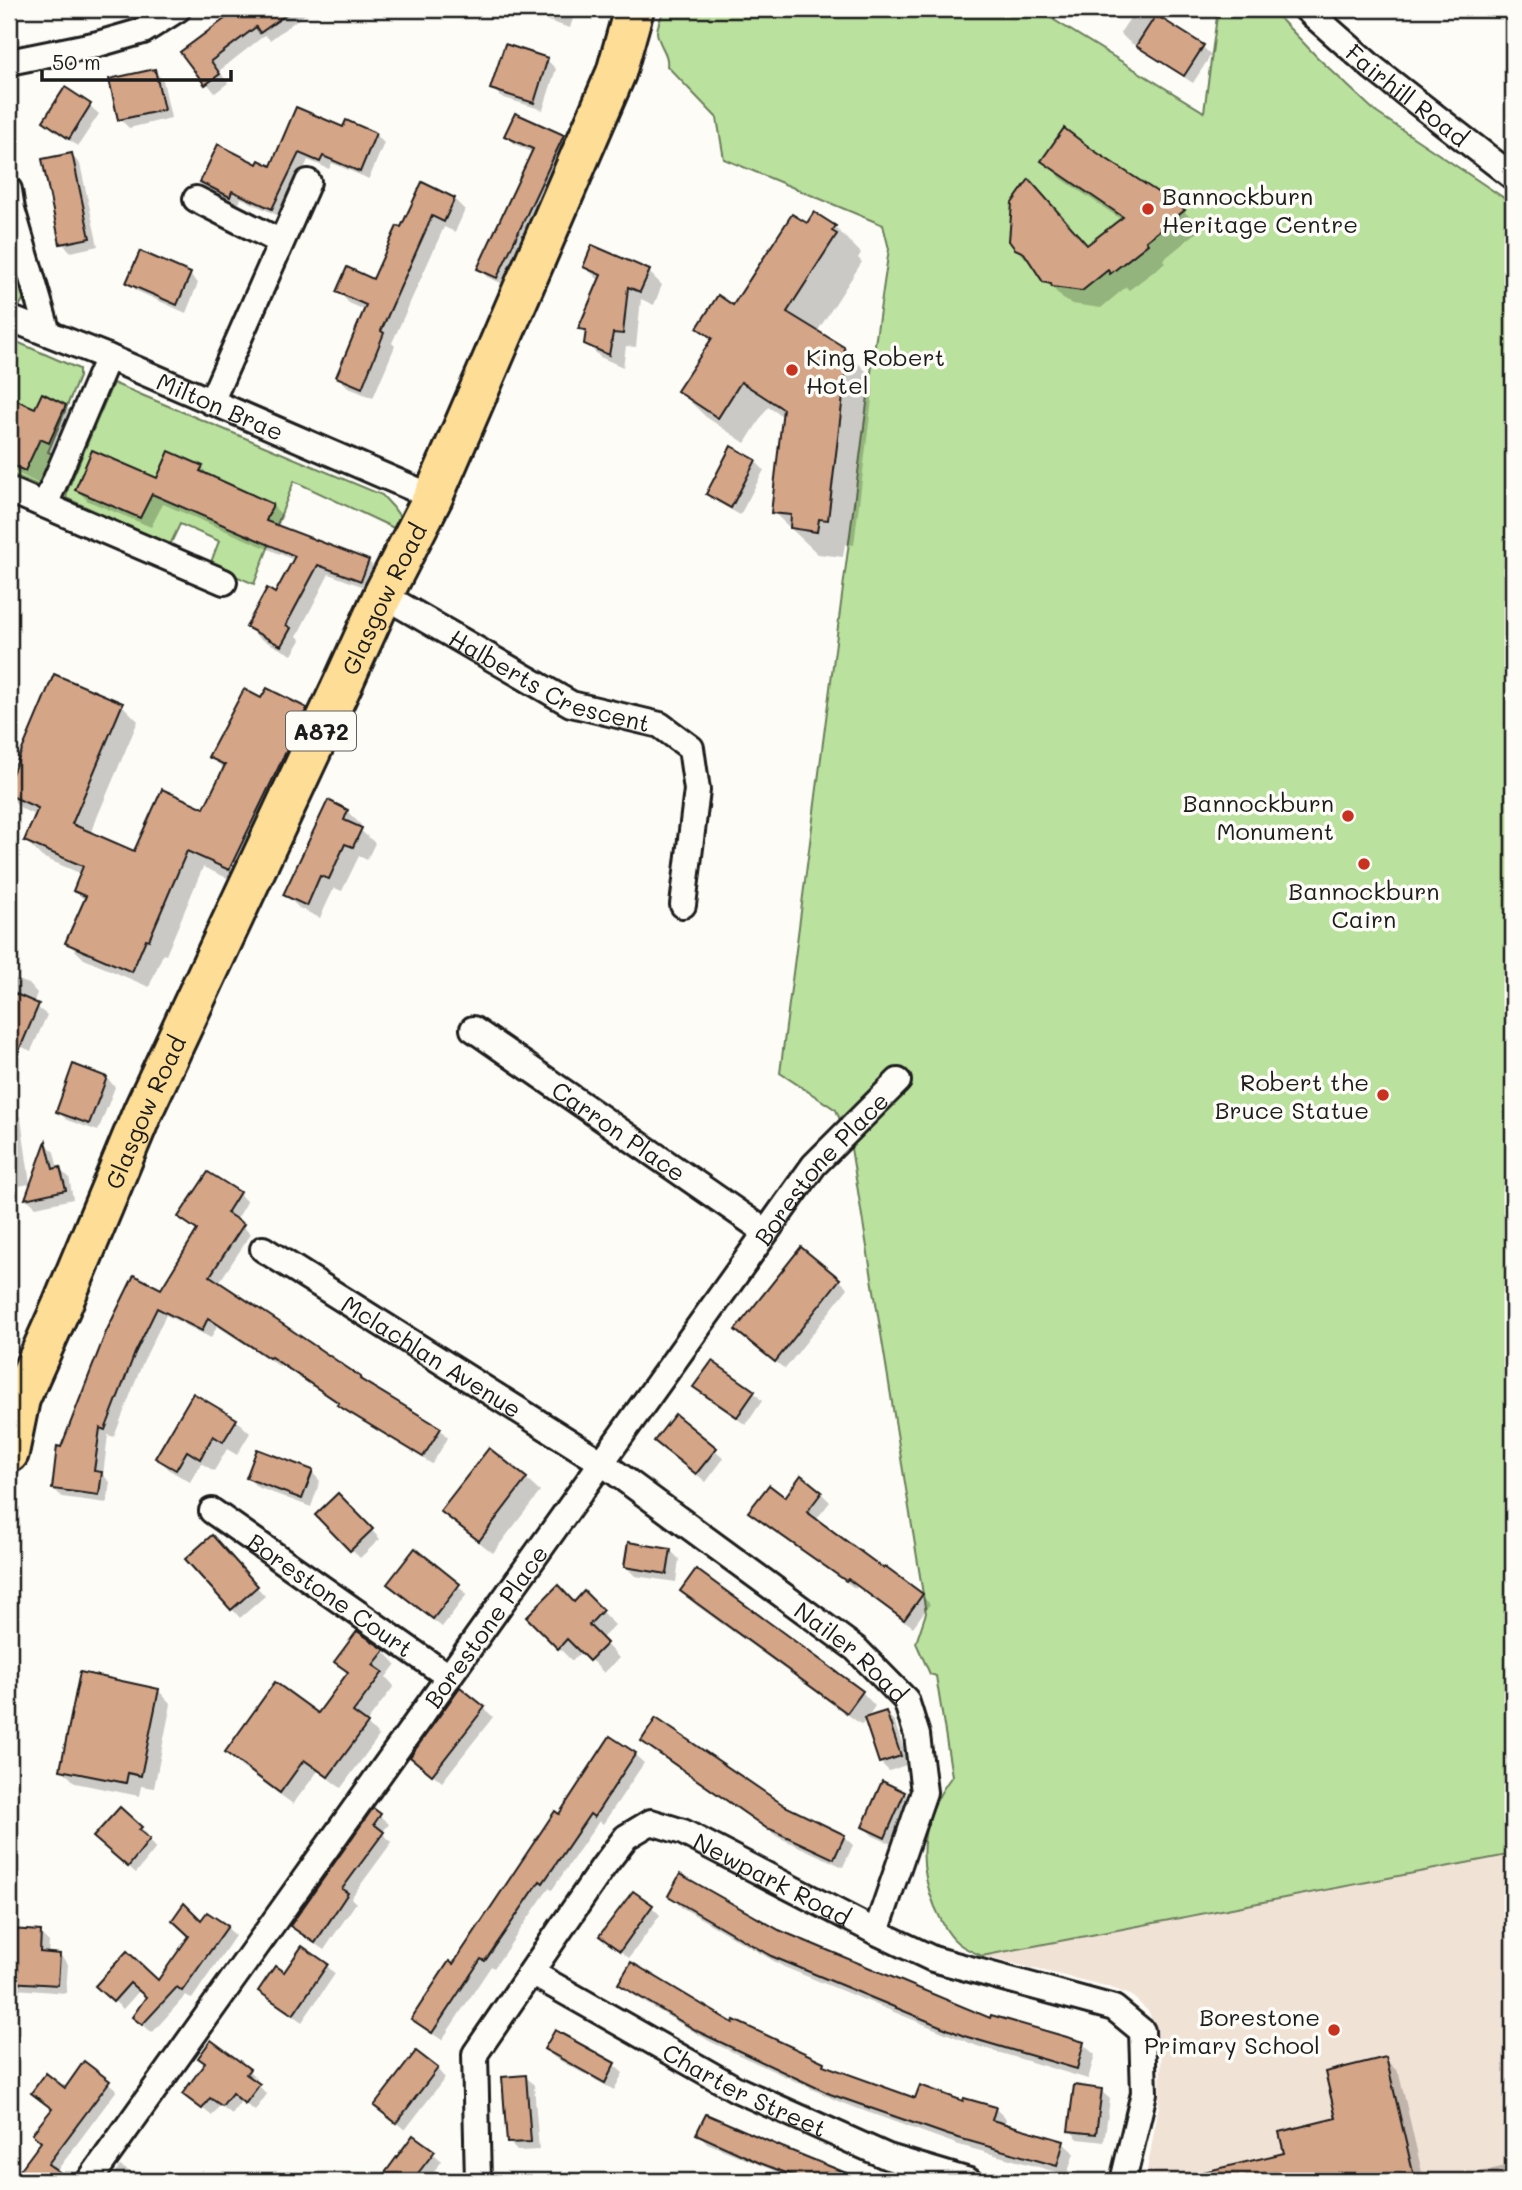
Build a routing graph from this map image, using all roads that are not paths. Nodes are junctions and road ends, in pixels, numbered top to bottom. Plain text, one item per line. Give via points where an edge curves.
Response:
1 (178, 9) edge
2 (634, 9) edge
3 (1306, 9) edge
4 (9, 62) edge
5 (1513, 177) edge
6 (308, 182) dead end
7 (195, 199) dead end
8 (10, 204) edge
9 (281, 242) junction
10 (9, 318) edge
11 (48, 333) junction
12 (108, 357) junction
13 (211, 402) junction
14 (9, 490) edge
15 (433, 497) junction
16 (46, 505) junction
17 (224, 582) dead end
18 (383, 595) junction
19 (683, 905) dead end
20 (473, 1029) dead end
21 (898, 1081) dead end
22 (766, 1232) junction
23 (263, 1249) dead end
24 (9, 1453) edge
25 (601, 1462) junction
26 (212, 1511) dead end
27 (449, 1677) junction
28 (876, 1932) junction
29 (532, 1973) junction
30 (89, 2181) edge
31 (478, 2181) edge
32 (969, 2181) edge
33 (1124, 2181) edge

1 - 4 street via 143,31
2 - 15 main road, Glasgow Road / A872 via 616,73
3 - 5 street, Fairhill Road via 1373,68
6 - 9 street
7 - 9 street
8 - 11 street
9 - 13 street
10 - 11 street, Milton Brae
11 - 12 street, Milton Brae
12 - 13 street, Milton Brae
12 - 16 street
13 - 15 street, Milton Brae
14 - 16 street
15 - 18 main road, Glasgow Road / A872
16 - 17 street
18 - 19 street, Halberts Crescent via 571,704 660,725 691,748 697,790
18 - 24 main road, Glasgow Road / A872 via 143,1111 20,1399
20 - 22 street, Carron Place
21 - 22 street, Borestone Place via 814,1165
22 - 25 street, Borestone Place
23 - 25 street, Mclachlan Avenue
25 - 27 street, Borestone Place
25 - 28 street, Nailer Road via 856,1649 906,1700 917,1735 924,1792
26 - 27 street, Borestone Court
27 - 30 street, Borestone Place
28 - 29 street, Newpark Road via 683,1832 651,1822 626,1837
28 - 33 street, Newpark Road via 933,1959 1114,2008 1142,2031 1144,2093
29 - 31 street, Newpark Road via 475,2054
29 - 32 street, Charter Street via 736,2089 888,2157

